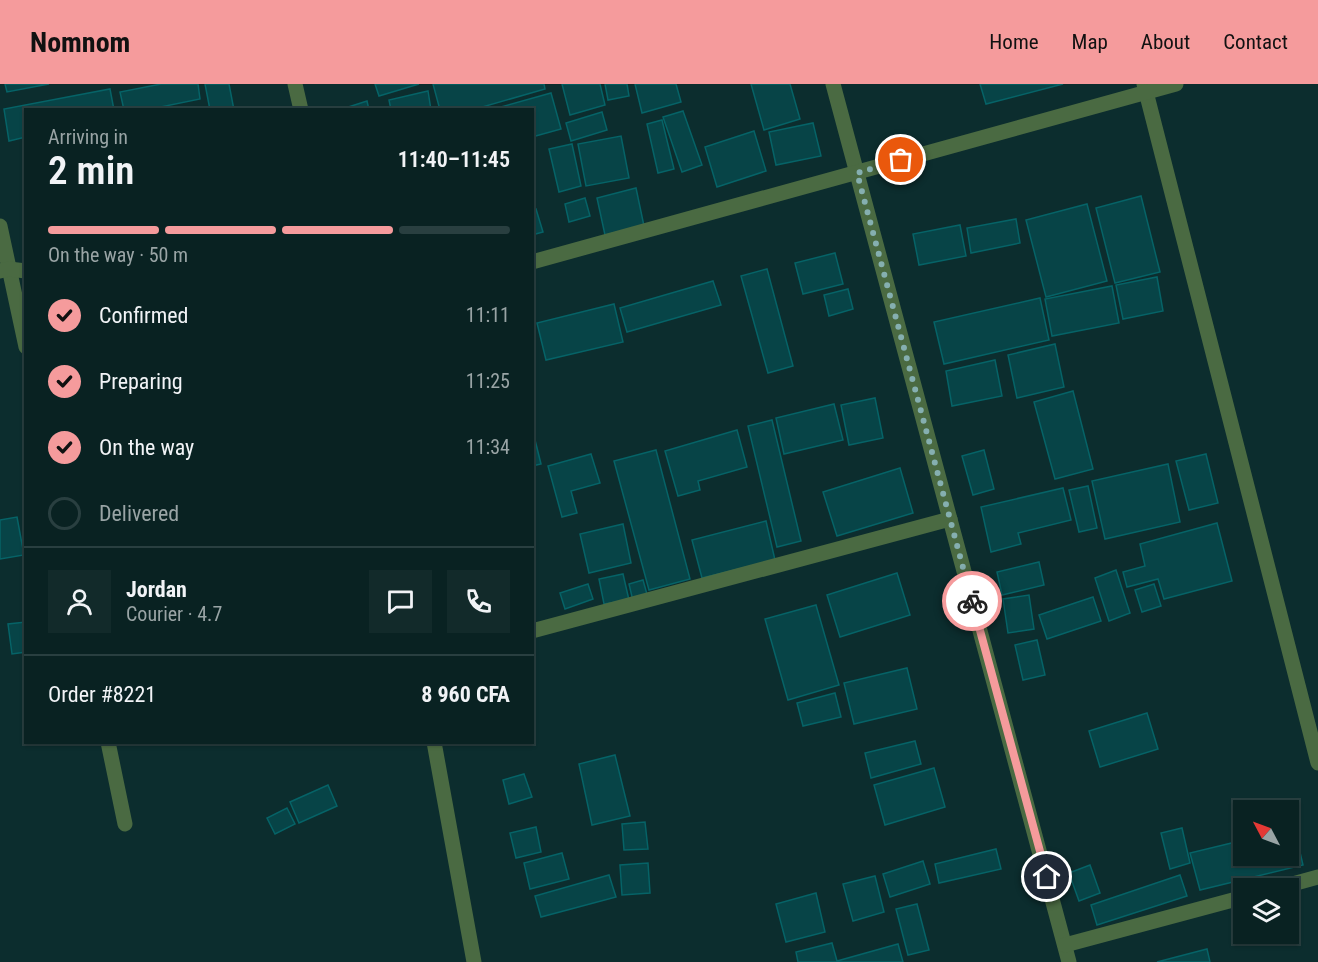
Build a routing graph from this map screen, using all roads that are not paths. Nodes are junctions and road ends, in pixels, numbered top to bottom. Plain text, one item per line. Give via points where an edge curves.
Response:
1 (295, 84) edge
2 (833, 84) edge
3 (1176, 84) edge
4 (1145, 88) edge
5 (301, 108) edge
6 (857, 173) junction
7 (0, 226) edge
8 (534, 261) edge
9 (4, 270) edge
10 (24, 271) edge
11 (24, 340) edge
12 (950, 519) junction
13 (534, 631) edge
14 (108, 744) edge
15 (434, 744) edge
16 (1318, 763) edge
17 (125, 824) dead end
18 (1318, 877) edge
19 (1299, 882) edge
20 (1233, 900) edge
21 (1065, 945) junction
22 (474, 962) edge
23 (1070, 962) edge

1 - 5 street
2 - 6 street
3 - 4 street
4 - 6 street
4 - 16 street
6 - 8 street
6 - 12 street
7 - 9 street
9 - 10 street
9 - 11 street
12 - 13 street
12 - 21 street
14 - 17 street
15 - 22 street
18 - 19 street
20 - 21 street
21 - 23 street

